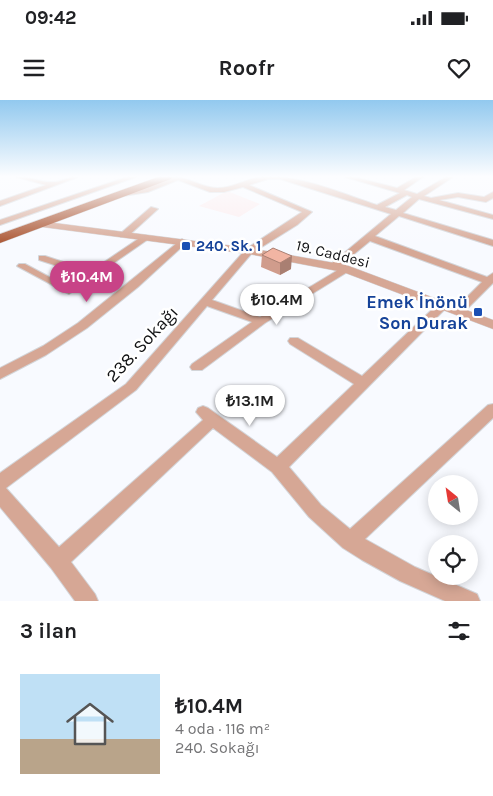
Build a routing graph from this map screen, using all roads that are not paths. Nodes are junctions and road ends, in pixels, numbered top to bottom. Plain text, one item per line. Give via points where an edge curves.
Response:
1 (66, 200) edge
2 (85, 200) edge
3 (103, 200) edge
4 (280, 200) edge
5 (353, 200) edge
6 (389, 200) edge
7 (418, 200) edge
8 (431, 200) edge
9 (154, 208) dead end
10 (377, 208) junction
11 (398, 214) junction
12 (0, 215) edge
13 (493, 217) edge
14 (12, 219) junction
15 (0, 223) edge
16 (39, 224) junction
17 (0, 232) edge
18 (124, 235) junction
19 (368, 237) junction
20 (144, 238) junction
21 (0, 239) edge
22 (182, 242) junction
23 (493, 243) edge
24 (249, 252) junction
25 (42, 258) dead end
26 (22, 266) dead end
27 (334, 266) junction
28 (346, 269) junction
29 (92, 274) junction
30 (491, 278) edge
31 (206, 302) junction
32 (444, 304) junction
33 (459, 311) junction
34 (262, 320) junction
35 (493, 325) edge
36 (294, 341) dead end
37 (197, 367) dead end
38 (0, 374) edge
39 (364, 383) junction
40 (493, 409) edge
41 (278, 467) junction
42 (0, 483) edge
43 (0, 494) edge
44 (350, 541) junction
45 (58, 561) junction
46 (88, 601) edge
47 (470, 601) edge

1 - 14 street
2 - 17 highway
3 - 16 highway
4 - 24 street, 238. Sokağı via 308,212
5 - 10 street
6 - 10 street
7 - 11 street
8 - 13 street
9 - 18 street
10 - 11 street
11 - 19 street
11 - 23 street
12 - 14 street
14 - 15 street
16 - 18 street, 19. Caddesi
16 - 21 highway
18 - 20 street, 19. Caddesi
19 - 27 street
19 - 30 street
20 - 22 street, 19. Caddesi
20 - 29 street
22 - 24 street, 19. Caddesi
22 - 38 street via 79,326 48,348
24 - 27 street, 19. Caddesi
24 - 31 street, 238. Sokağı
25 - 29 street
26 - 29 street via 69,291
27 - 28 street, 19. Caddesi
28 - 32 street, 19. Caddesi
28 - 34 street
30 - 33 street
31 - 34 street
31 - 42 street, 238. Sokağı via 131,387
32 - 33 street, 19. Caddesi
32 - 39 street
33 - 35 street, 19. Caddesi
34 - 37 street
36 - 39 street
39 - 41 street
40 - 44 street
41 - 44 street via 316,511
41 - 45 street via 208,416
43 - 45 street
44 - 47 street via 391,567
45 - 46 street

